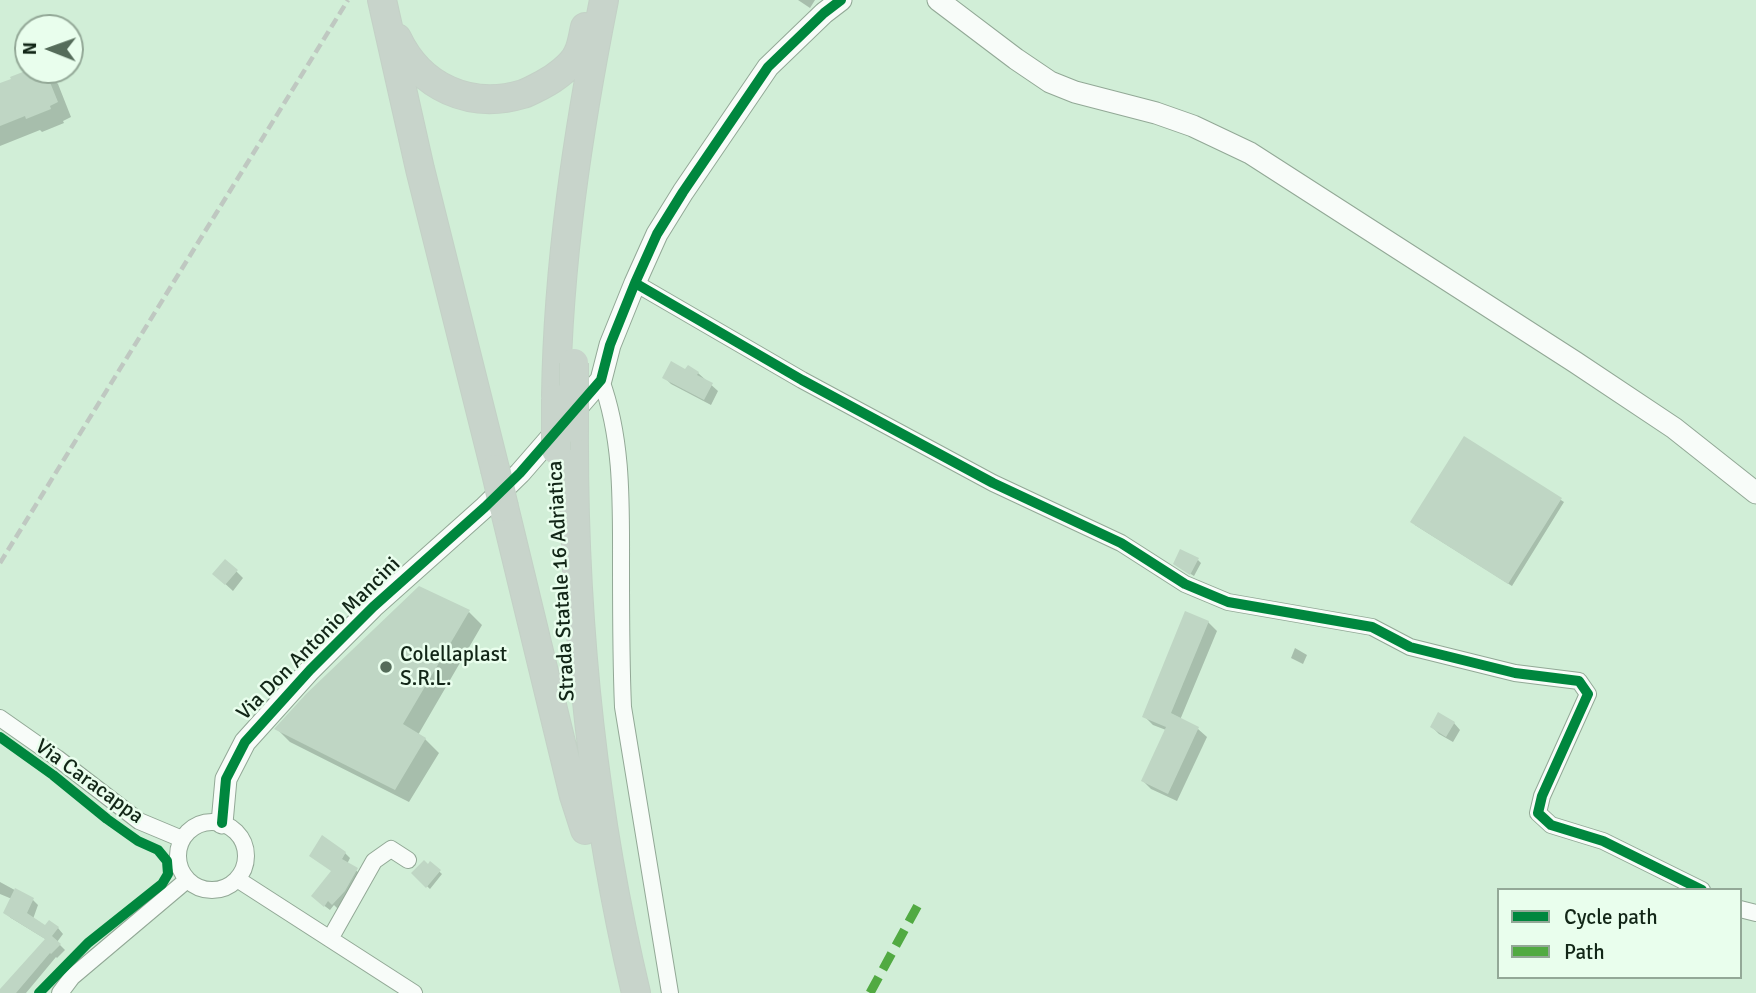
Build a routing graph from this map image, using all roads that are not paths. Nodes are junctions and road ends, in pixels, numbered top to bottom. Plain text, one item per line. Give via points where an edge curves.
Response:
1 (384, 0) edge
2 (591, 0) edge
3 (604, 0) edge
4 (622, 0) edge
5 (841, 0) edge
6 (939, 0) edge
7 (635, 283) junction
8 (601, 380) junction
9 (1756, 493) edge
10 (495, 507) junction
11 (0, 718) edge
12 (222, 823) junction
13 (585, 830) junction
14 (182, 839) junction
15 (408, 860) dead end
16 (237, 879) junction
17 (187, 880) junction
18 (1698, 888) edge
19 (330, 939) junction
20 (60, 993) edge
21 (414, 993) edge
22 (618, 993) edge
23 (636, 993) edge
24 (670, 993) edge

1 - 2 highway via 405,54 424,75 451,93 489,100 523,94 555,79 578,54
1 - 10 highway, bridge via 495,469
3 - 13 highway, Strada Statale 16 Adriatica, bridge via 568,216 557,348 560,625
4 - 23 highway, Strada Statale 16 Adriatica, bridge via 598,125 577,305 573,494 588,725 611,875
5 - 7 street via 768,67 663,224
6 - 9 street via 1050,82 1193,126 1250,153 1674,428
7 - 8 street
7 - 18 street via 993,483 1121,543 1185,584 1228,602 1372,626 1410,647 1515,673 1578,681 1588,694 1538,813 1550,825 1603,841
8 - 10 street, Via Don Antonio Mancini
8 - 24 street via 617,445 622,504 623,707
10 - 12 street, Via Don Antonio Mancini via 373,607 245,742 226,779
10 - 13 highway
11 - 14 street, Via Caracappa via 139,821
12 - 14 street via 199,824
12 - 16 street via 233,828 245,847 246,859
13 - 22 highway, Strada Statale 16 Adriatica
14 - 17 street via 178,860
15 - 19 street via 391,849 374,861
16 - 17 street via 218,890 196,887
16 - 19 street
17 - 20 street via 72,977
19 - 21 street

